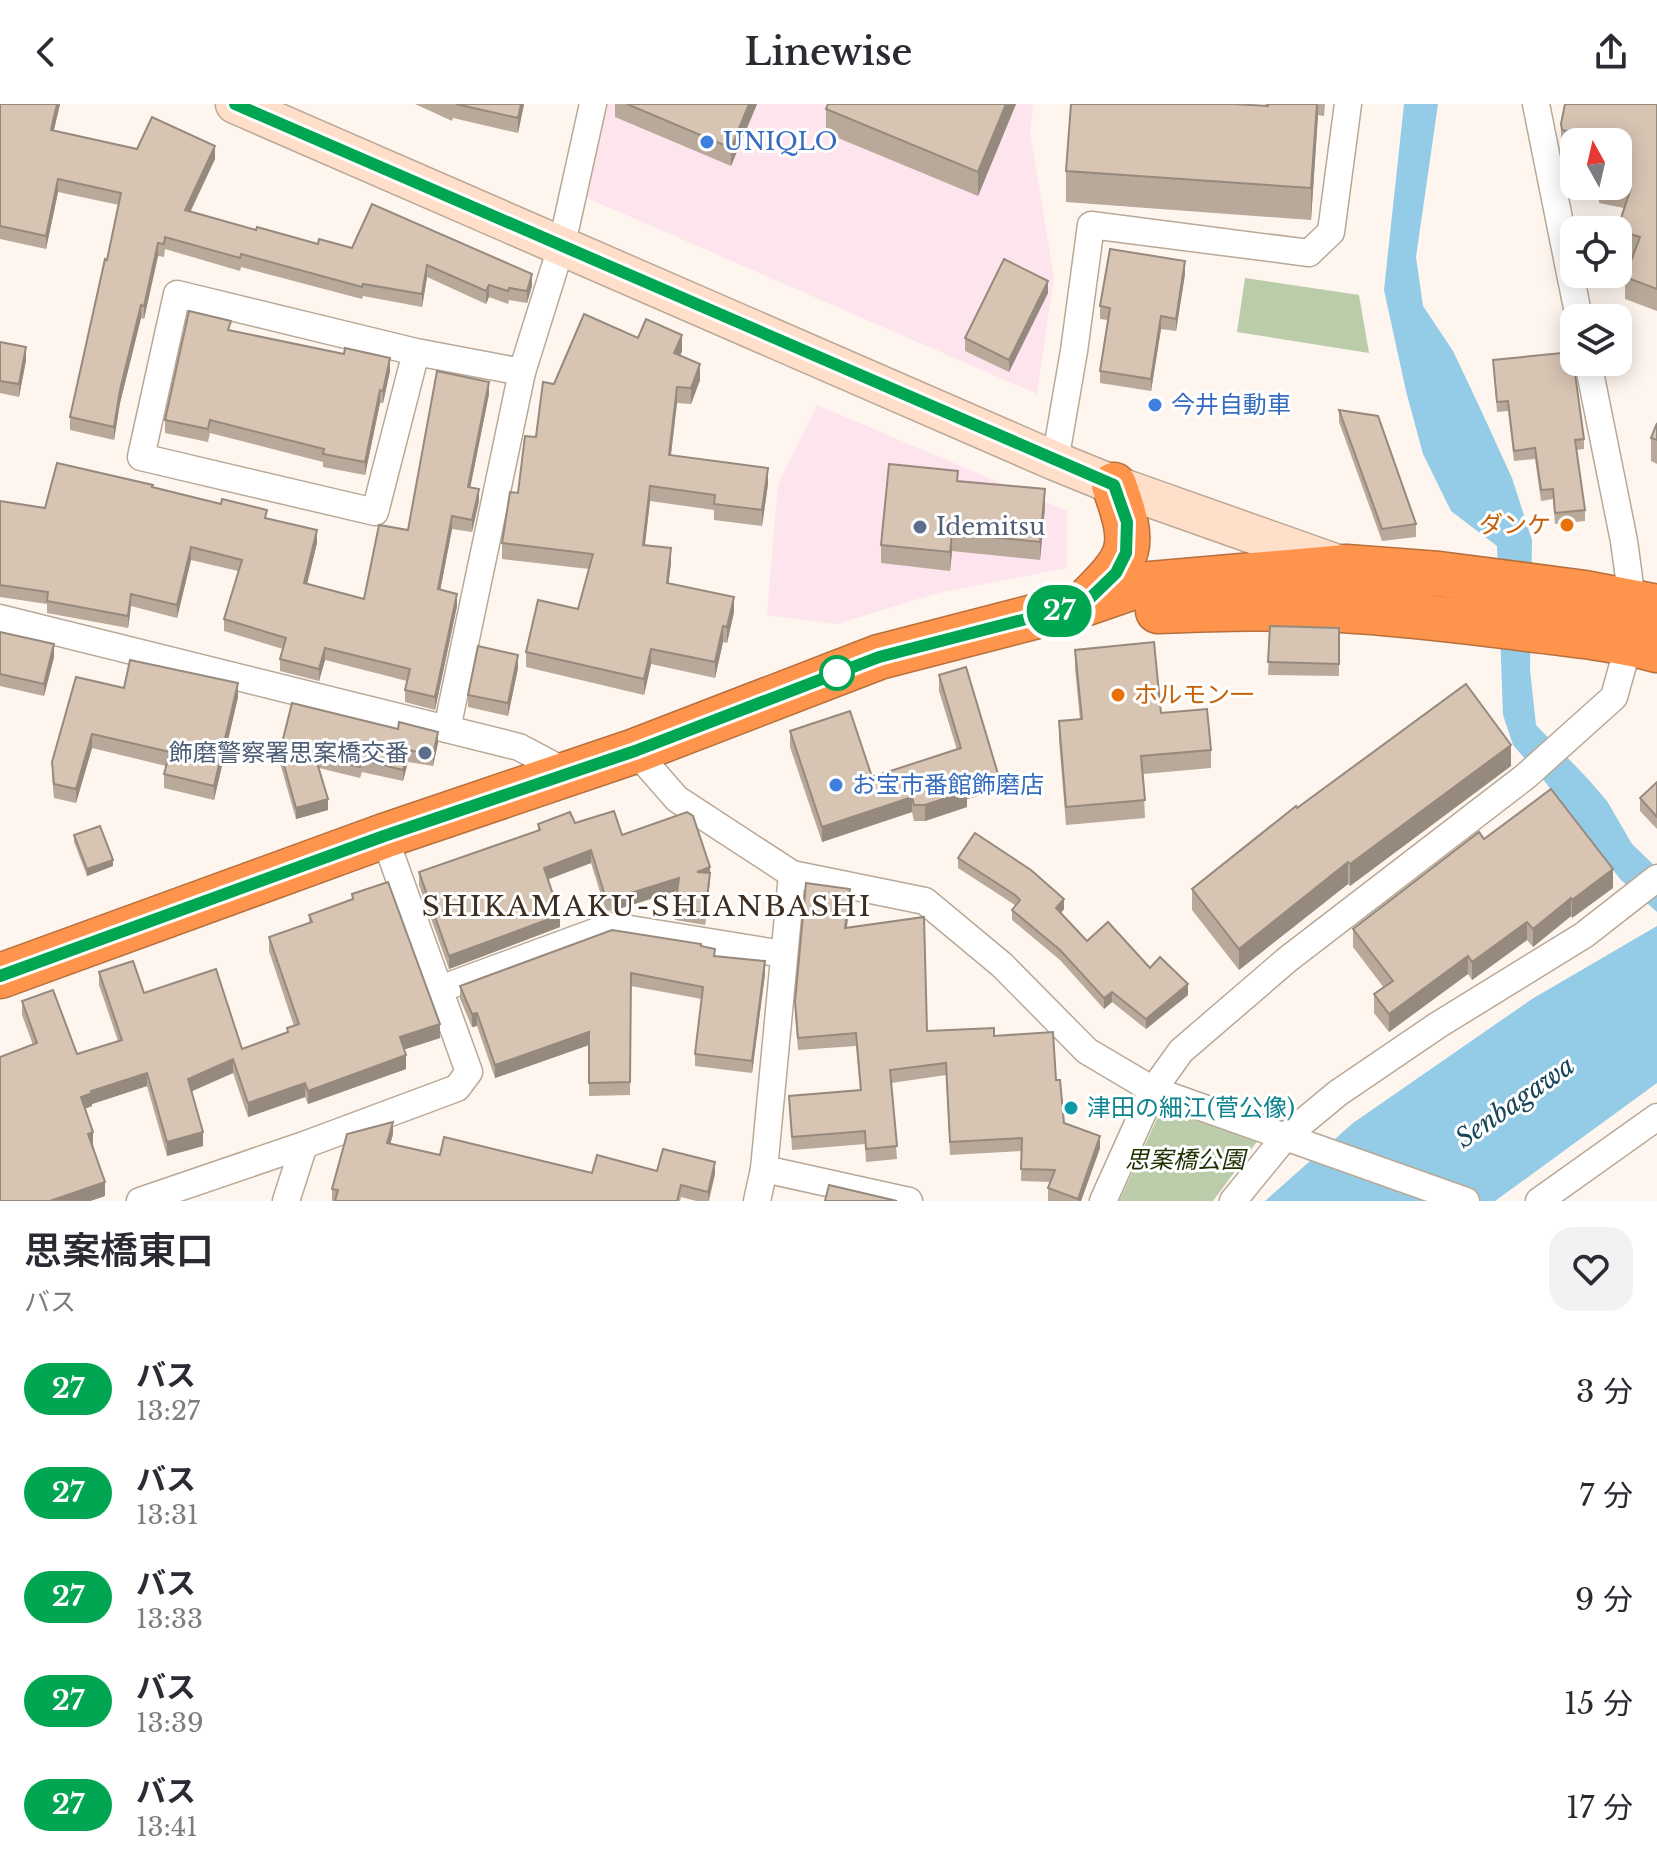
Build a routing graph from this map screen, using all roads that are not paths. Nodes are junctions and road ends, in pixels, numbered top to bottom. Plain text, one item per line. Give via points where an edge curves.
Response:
1 (235, 104) edge
2 (593, 104) edge
3 (1348, 104) edge
4 (1536, 104) edge
5 (562, 244) junction
6 (1576, 304) edge
7 (416, 352) junction
8 (522, 372) junction
9 (1591, 376) edge
10 (1055, 461) junction
11 (1114, 485) junction
12 (1346, 567) junction
13 (1274, 573) junction
14 (1644, 603) edge
15 (1084, 604) junction
16 (1341, 610) junction
17 (0, 618) edge
18 (1625, 643) edge
19 (447, 729) junction
20 (635, 751) junction
21 (568, 773) junction
22 (384, 836) junction
23 (792, 874) junction
24 (1657, 878) edge
25 (783, 954) junction
26 (0, 976) edge
27 (440, 989) junction
28 (1153, 1090) junction
29 (1657, 1117) edge
30 (1286, 1136) junction
31 (304, 1145) junction
32 (764, 1169) junction
33 (140, 1201) edge
34 (286, 1201) edge
35 (757, 1201) edge
36 (909, 1201) edge
37 (1103, 1201) edge
38 (1233, 1201) edge
39 (1466, 1201) edge
40 (1539, 1201) edge

1 - 5 main road
2 - 5 street
3 - 10 street via 1331,232 1309,253 1091,225
4 - 6 street
5 - 8 street
5 - 10 main road
7 - 7 street via 177,294 141,457 375,512
7 - 8 street
8 - 19 street
9 - 14 street via 1624,541
10 - 11 main road
11 - 12 main road
11 - 13 main road
11 - 15 highway via 1127,522 1126,553 1116,573
12 - 13 highway
12 - 14 highway via 1439,574
13 - 15 highway via 1139,585
13 - 16 main road
14 - 18 street
15 - 16 highway via 1131,612
15 - 20 highway via 879,657
16 - 18 highway
17 - 19 street
18 - 28 street via 1614,697 1526,776 1288,959 1181,1051
19 - 21 street via 519,747
20 - 21 highway
20 - 23 street via 677,799
21 - 22 highway
22 - 26 highway
22 - 27 street
23 - 25 street
23 - 28 street via 925,901 1002,965 1087,1051
24 - 30 street via 1584,935 1338,1093
25 - 27 street via 611,926
25 - 32 street
27 - 31 street via 469,1072 457,1088
28 - 30 street
28 - 37 street
29 - 40 street
30 - 38 street
30 - 39 street
31 - 33 street
31 - 34 street
32 - 35 street
32 - 36 street

